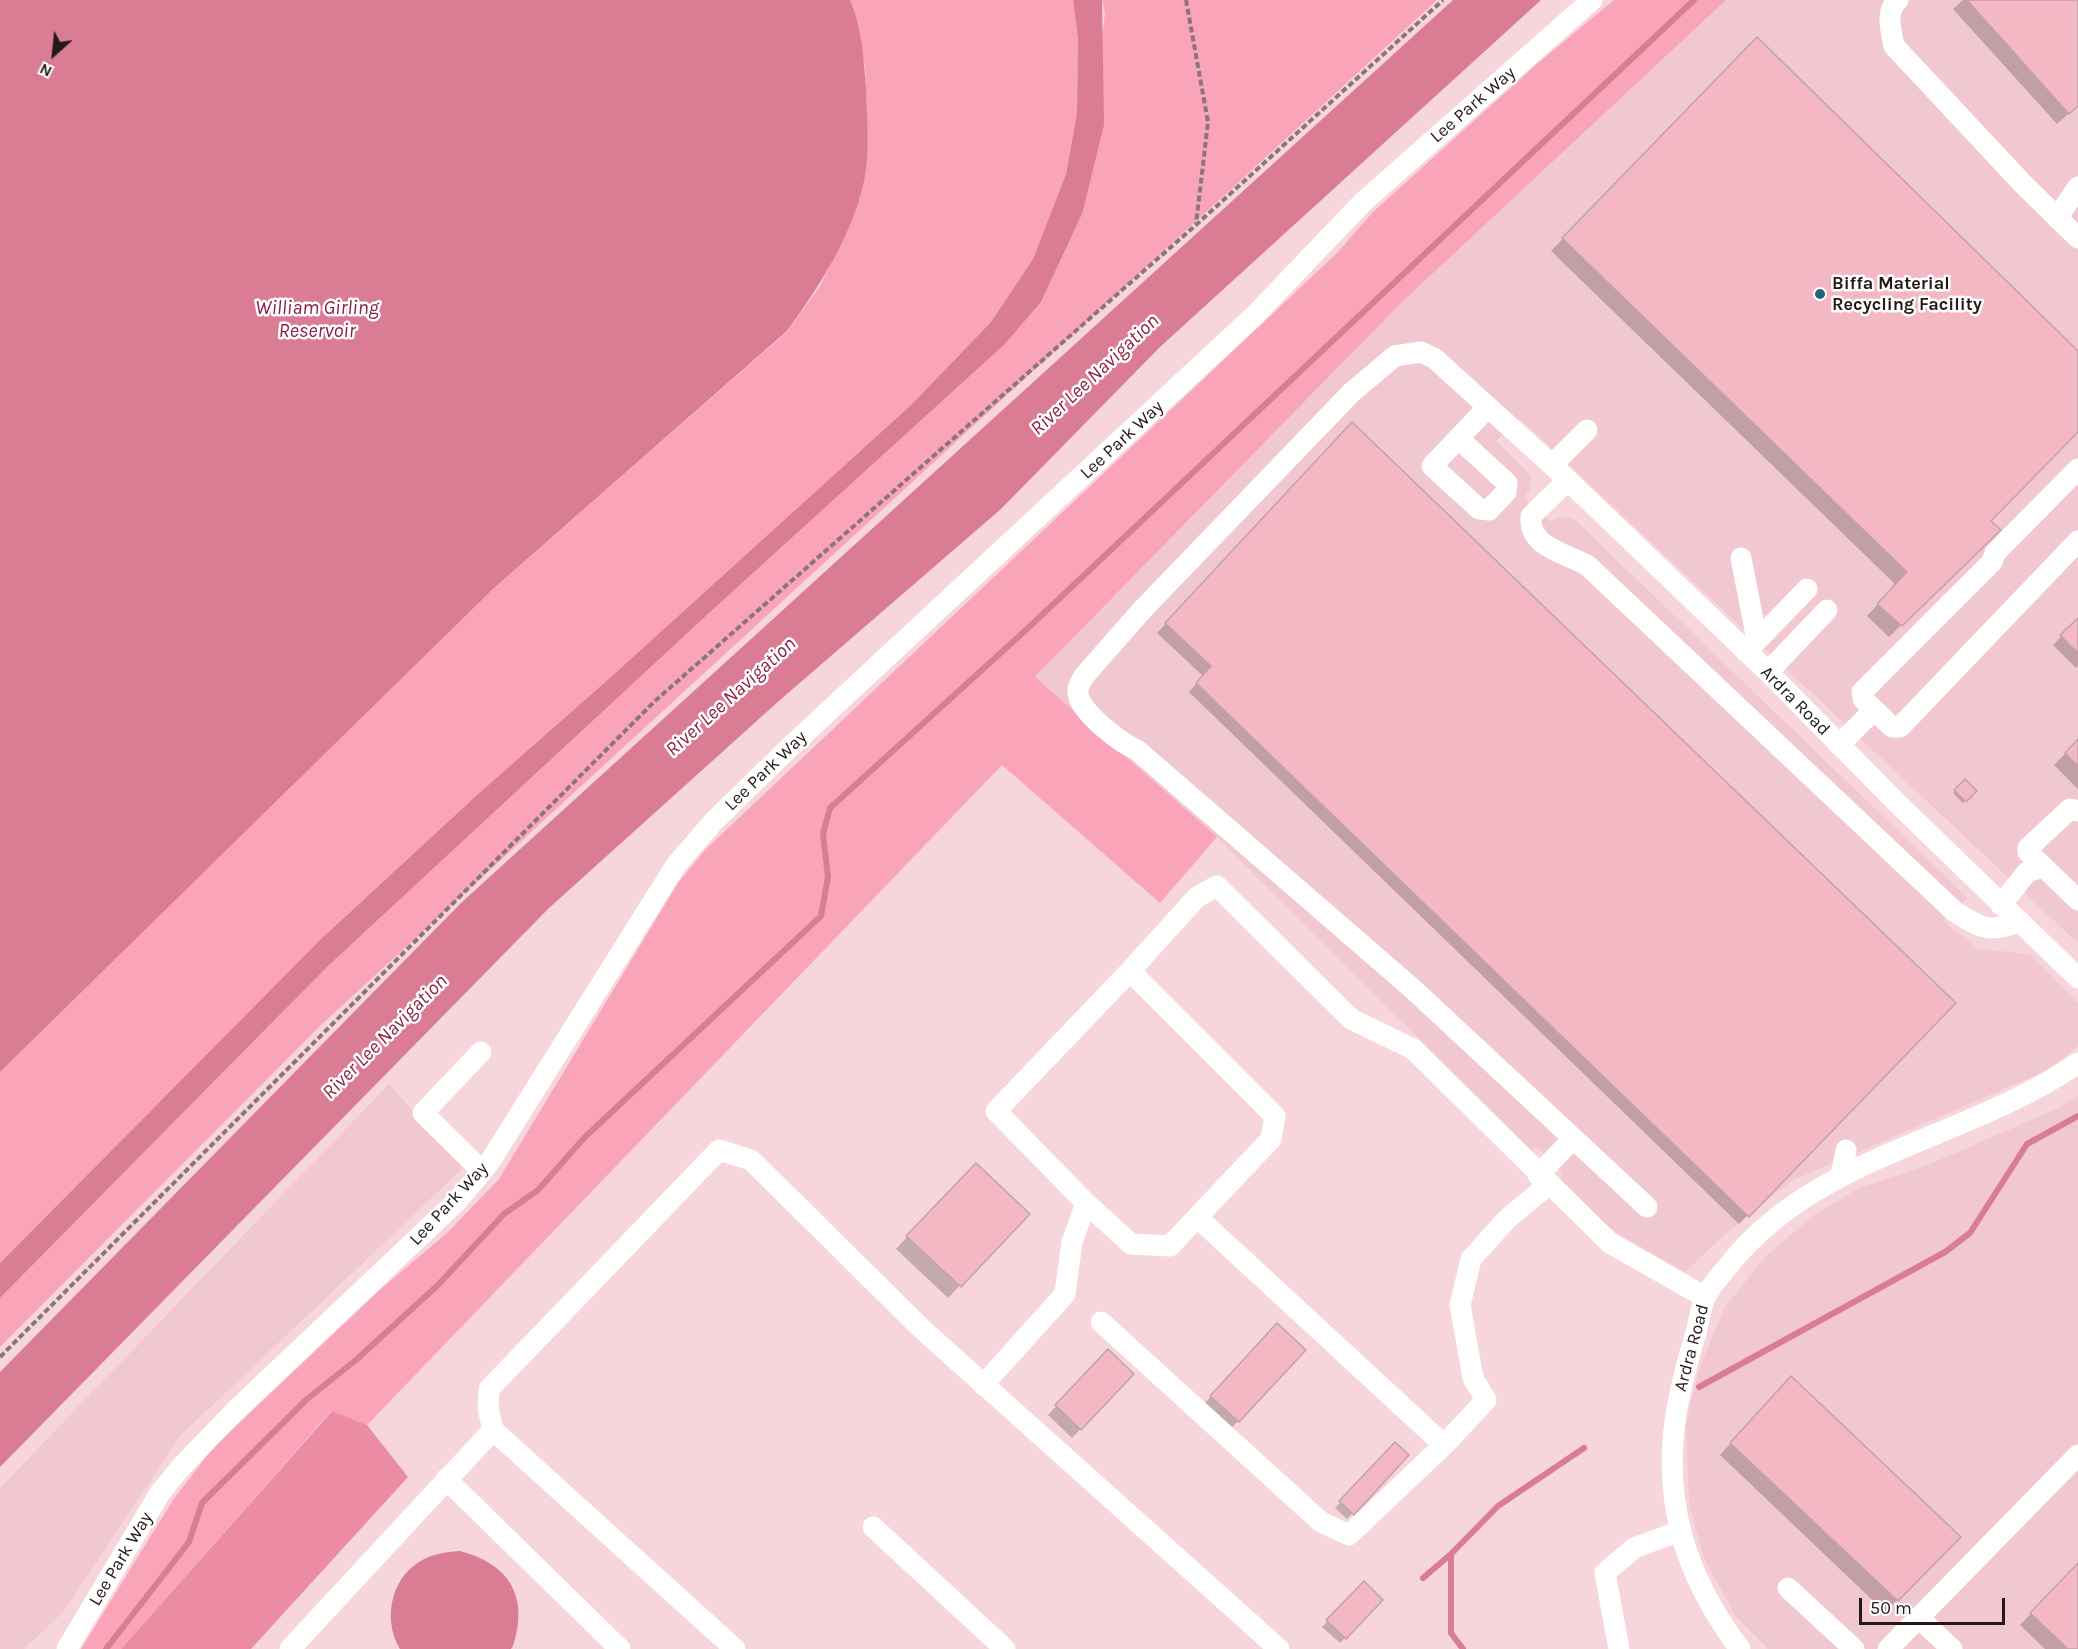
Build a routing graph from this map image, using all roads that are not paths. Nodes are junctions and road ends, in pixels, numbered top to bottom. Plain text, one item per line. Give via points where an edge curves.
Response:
1 (1592, 0) edge
2 (1898, 0) edge
3 (2078, 187) edge
4 (2057, 218) junction
5 (2078, 238) edge
6 (1487, 408) junction
7 (1587, 430) dead end
8 (1459, 439) dead end
9 (2078, 469) edge
10 (1560, 473) junction
11 (2078, 541) edge
12 (1741, 558) dead end
13 (1807, 589) dead end
14 (1827, 610) dead end
15 (1752, 646) junction
16 (1768, 672) junction
17 (1874, 710) junction
18 (1839, 745) junction
19 (2078, 811) edge
20 (2043, 867) junction
21 (2078, 900) edge
22 (2001, 905) junction
23 (2020, 921) junction
24 (1130, 971) junction
25 (2078, 978) edge
26 (481, 1052) dead end
27 (2078, 1063) edge
28 (1573, 1139) junction
29 (1846, 1150) dead end
30 (482, 1171) junction
31 (1841, 1176) junction
32 (1543, 1180) junction
33 (1086, 1203) junction
34 (1647, 1207) dead end
35 (1197, 1217) junction
36 (1705, 1298) junction
37 (1101, 1322) dead end
38 (983, 1385) junction
39 (494, 1430) junction
40 (1444, 1445) junction
41 (2078, 1455) edge
42 (446, 1479) junction
43 (873, 1527) dead end
44 (1680, 1531) junction
45 (1788, 1588) dead end
46 (1919, 1618) junction
47 (67, 1649) edge
48 (290, 1649) edge
49 (620, 1649) edge
50 (735, 1649) edge
51 (1005, 1649) edge
52 (1279, 1649) edge
53 (1619, 1649) edge
54 (1740, 1649) edge
55 (1854, 1649) edge
56 (1888, 1649) edge
57 (1952, 1649) edge

1 - 30 street, Lee Park Way via 1364,202 1255,315 713,822 676,865
2 - 4 street via 1892,5 1890,22 1894,46
3 - 4 street
4 - 5 street
6 - 8 street
6 - 10 street, Ardra Road
6 - 28 street, Ardra Road via 1434,358 1421,352 1395,356 1341,402 1143,609 1084,676 1078,696 1084,710 1137,750 1414,990
7 - 10 street
9 - 17 street via 1863,692 1863,699
10 - 15 street, Ardra Road
10 - 23 street via 1531,516 1530,526 1548,548 1588,566 1953,911 1981,928 2004,928
11 - 17 street via 1900,727 1892,727
12 - 15 street
13 - 15 street
14 - 16 street
15 - 16 street, Ardra Road
16 - 18 street, Ardra Road
17 - 18 street
18 - 22 street, Ardra Road
19 - 20 street via 2070,809 2028,848
20 - 21 street
20 - 22 street via 2027,872
22 - 23 street, Ardra Road
23 - 25 street, Ardra Road
24 - 32 street via 1197,897 1217,886 1351,1019 1413,1049
24 - 33 street via 996,1111
24 - 35 street via 1275,1116 1271,1139
26 - 30 street via 423,1113
27 - 31 street, Ardra Road via 2035,1089
28 - 32 street
28 - 34 street, Ardra Road
29 - 31 street
30 - 47 street, Lee Park Way via 457,1201 181,1467 160,1494
31 - 36 street, Ardra Road via 1780,1214 1755,1236
32 - 36 street via 1622,1253
32 - 40 street via 1471,1259 1460,1305 1473,1378 1486,1400
33 - 35 street via 1131,1244 1170,1246
33 - 38 street via 1071,1242 1065,1294
35 - 40 street
36 - 44 street, Ardra Road via 1684,1370 1673,1430 1672,1484
37 - 40 street via 1321,1522 1349,1535
38 - 39 street via 751,1160 719,1150 489,1389 488,1407
38 - 52 street
39 - 42 street
39 - 50 street
41 - 46 street
42 - 48 street
42 - 49 street
43 - 51 street
44 - 53 street via 1634,1548 1605,1573
44 - 54 street, Ardra Road via 1695,1577 1715,1616
45 - 55 street
46 - 56 street
46 - 57 street

